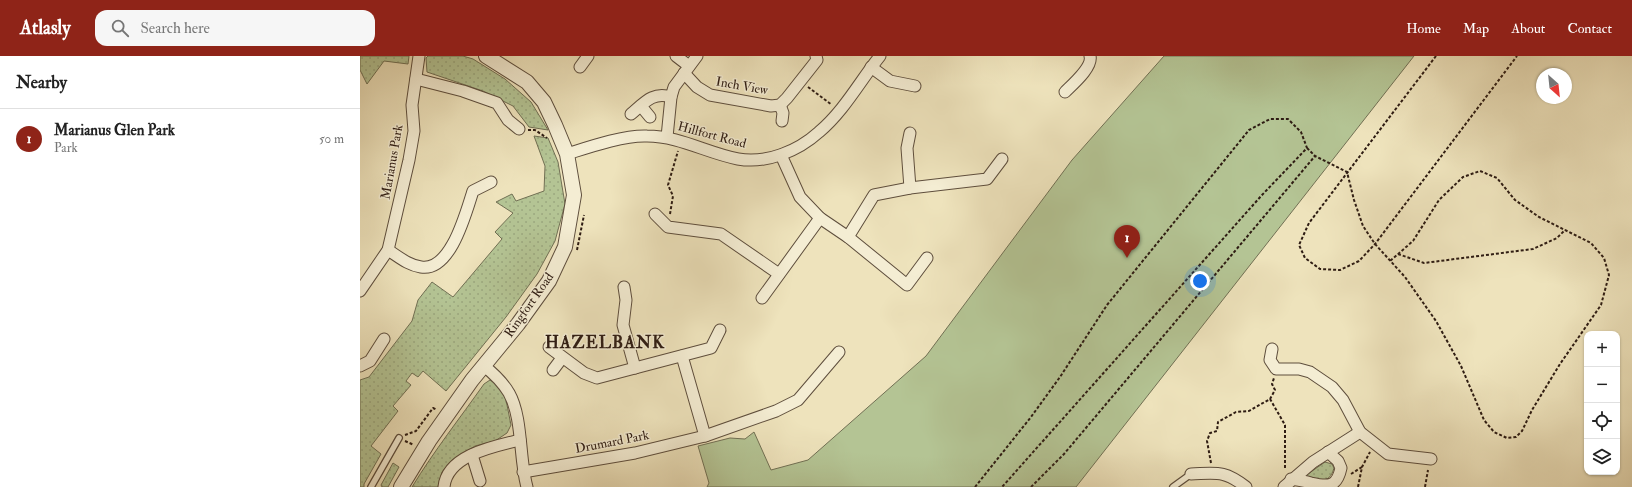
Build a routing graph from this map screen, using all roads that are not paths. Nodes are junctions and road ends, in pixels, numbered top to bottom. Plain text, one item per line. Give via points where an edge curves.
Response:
1 (419, 56) edge
2 (488, 56) edge
3 (588, 56) edge
4 (676, 56) edge
5 (697, 56) edge
6 (816, 56) edge
7 (880, 56) edge
8 (1090, 56) edge
9 (580, 67) dead end
10 (871, 67) junction
11 (687, 70) junction
12 (416, 79) junction
13 (915, 86) dead end
14 (1065, 92) dead end
15 (671, 97) junction
16 (780, 105) junction
17 (641, 106) junction
18 (631, 114) dead end
19 (650, 117) dead end
20 (782, 121) dead end
21 (519, 129) road end
22 (910, 133) dead end
23 (667, 138) junction
24 (567, 154) junction
25 (781, 155) junction
26 (1002, 159) dead end
27 (491, 182) dead end
28 (910, 188) junction
29 (655, 214) dead end
30 (820, 218) junction
31 (848, 237) junction
32 (388, 250) junction
33 (927, 258) dead end
34 (779, 274) junction
35 (624, 287) dead end
36 (360, 291) edge
37 (762, 298) dead end
38 (720, 330) dead end
39 (384, 339) dead end
40 (549, 347) dead end
41 (1272, 350) dead end
42 (839, 352) dead end
43 (682, 356) junction
44 (562, 358) junction
45 (360, 366) edge
46 (484, 366) junction
47 (635, 368) junction
48 (553, 370) dead end
49 (1360, 432) junction
50 (705, 436) junction
51 (399, 438) road end
52 (520, 440) junction
53 (1328, 452) junction
54 (472, 455) junction
55 (1431, 459) road end
56 (523, 472) junction
57 (1191, 474) joint
58 (480, 481) dead end
59 (1288, 483) edge
60 (371, 487) edge
61 (401, 487) edge
62 (444, 487) edge
63 (527, 487) edge
64 (1173, 487) edge
65 (1246, 487) edge

1 - 12 street, Marianus Park
2 - 24 street, Ringfort Road via 527,82 544,102
3 - 9 street
4 - 11 street, Inch View
5 - 11 street
6 - 16 street, Inch View via 817,60 801,82
7 - 10 street, Hillfort Road
8 - 14 street via 1088,66
10 - 13 street via 890,81
10 - 25 street, Hillfort Road via 820,132 802,145
11 - 15 street via 674,87
11 - 16 street, Inch View via 697,87 710,96 771,106
12 - 21 street via 497,103 508,120
12 - 32 street, Marianus Park via 412,105 413,138
15 - 17 street via 655,95
15 - 23 street
16 - 20 street, Inch View
17 - 18 street
17 - 19 street
22 - 28 street via 907,148
23 - 24 street, Hillfort Road via 626,138
23 - 25 street, Hillfort Road via 739,159 765,159
24 - 46 street, Ringfort Road via 574,195 565,247 549,281
25 - 30 street via 800,197
26 - 28 street via 987,178
27 - 32 street via 473,191 453,245 441,260 432,266 422,267 408,263
28 - 31 street via 874,196
29 - 34 street via 668,227 721,234
30 - 31 street
30 - 34 street
31 - 33 street via 907,285
32 - 36 street, Marianus Park
34 - 37 street
35 - 47 street via 626,300 623,325
38 - 43 street via 711,348
39 - 45 street via 370,362
40 - 44 street
41 - 49 street via 1270,360 1276,369 1299,369 1310,372 1332,387 1344,400
42 - 50 street, Drumard Park via 798,400 776,411
43 - 47 street
43 - 50 street
44 - 47 street via 584,373 597,378
44 - 48 street
46 - 52 street via 509,393 516,414
46 - 61 street, Ringfort Road via 429,441
49 - 53 street
49 - 55 street via 1388,454
50 - 56 street, Drumard Park via 635,453
51 - 60 lane
52 - 54 street
52 - 56 street
53 - 59 street
53 - 59 street via 1341,468 1334,484 1324,487
54 - 58 street
54 - 62 street via 454,466
56 - 63 street
57 - 64 lane
57 - 65 street via 1223,473

